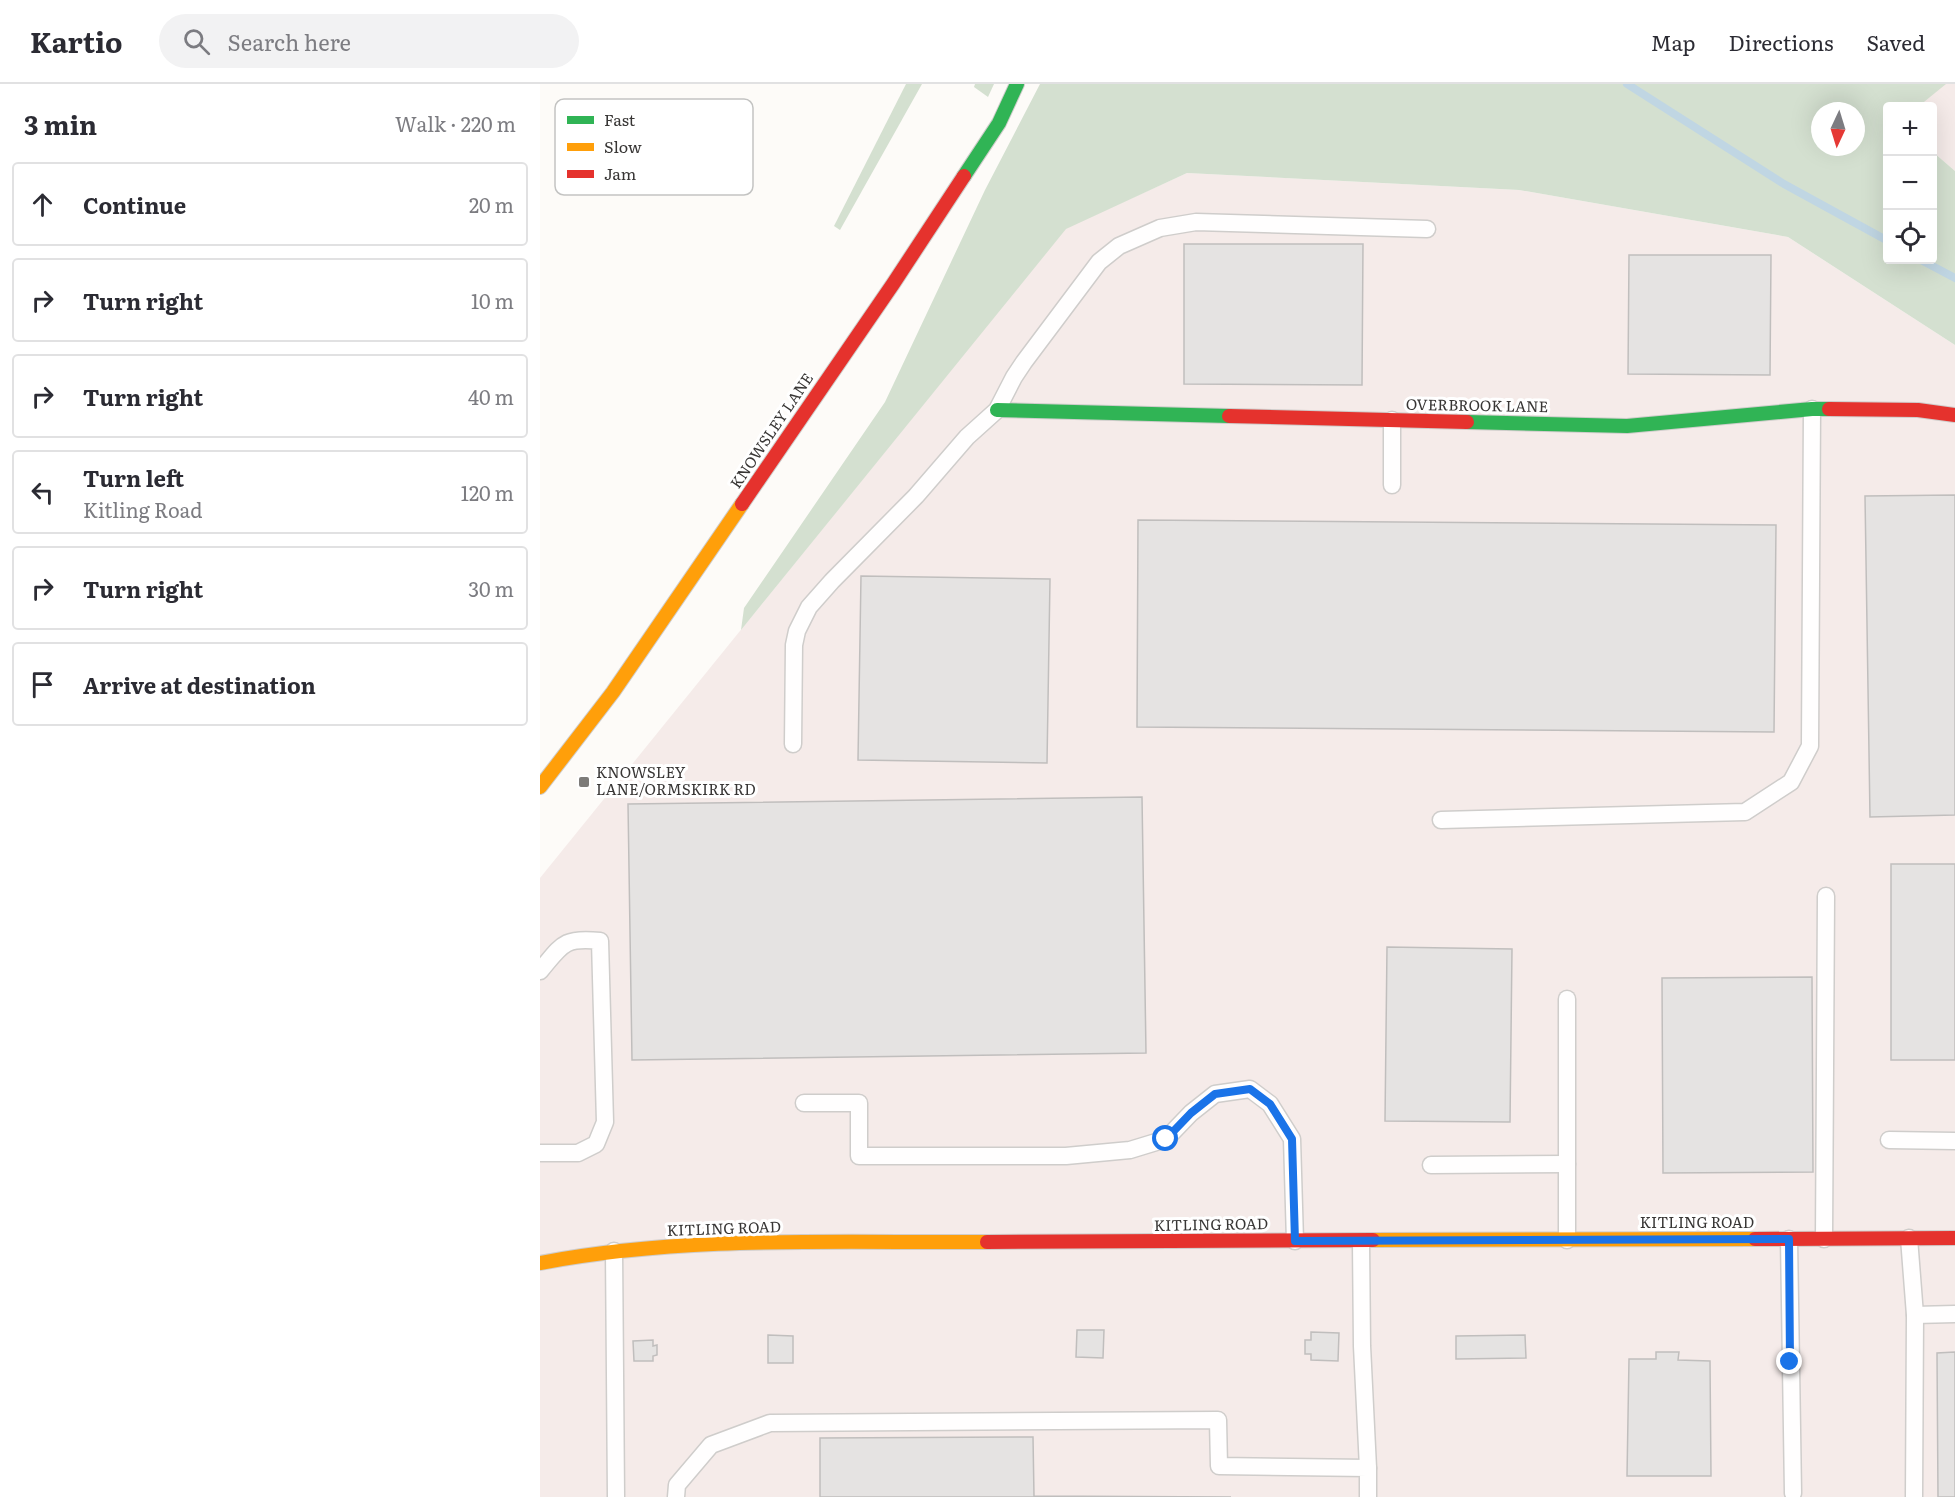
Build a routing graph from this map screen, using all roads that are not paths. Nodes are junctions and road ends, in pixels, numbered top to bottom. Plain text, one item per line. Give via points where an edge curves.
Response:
1 (1017, 84) edge
2 (1427, 229) dead end
3 (1812, 409) junction
4 (997, 410) junction
5 (1955, 416) edge
6 (1392, 420) junction
7 (1392, 485) dead end
8 (793, 744) dead end
9 (540, 787) edge
10 (1441, 820) dead end
11 (1826, 896) dead end
12 (540, 971) edge
13 (1566, 999) dead end
14 (804, 1102) dead end
15 (1889, 1140) dead end
16 (1955, 1141) edge
17 (540, 1153) edge
18 (1567, 1164) junction
19 (1431, 1165) dead end
20 (1910, 1238) junction
21 (1955, 1238) edge
22 (1789, 1239) junction
23 (1824, 1239) junction
24 (1567, 1240) junction
25 (1295, 1241) junction
26 (1361, 1242) junction
27 (614, 1251) junction
28 (540, 1263) edge
29 (1915, 1314) junction
30 (1955, 1314) edge
31 (1368, 1468) junction
32 (1793, 1493) dead end
33 (616, 1497) edge
34 (676, 1497) edge
35 (1368, 1497) edge
36 (1914, 1497) edge

1 - 9 street, KNOWSLEY LANE via 999,123 893,284 613,692
2 - 4 lane via 1196,222 1160,228 1119,246 1099,262 1024,362
3 - 5 street, OVERBROOK LANE via 1918,410
3 - 6 street, OVERBROOK LANE via 1627,426
3 - 10 lane via 1810,746 1791,782 1745,812
4 - 6 street, OVERBROOK LANE
4 - 8 lane via 967,437 809,607 794,645
6 - 7 lane
11 - 23 lane
12 - 17 lane via 562,944 583,939 600,941 605,1122 596,1144 578,1153
13 - 18 lane
14 - 25 lane via 859,1103 859,1156 1066,1156 1130,1150 1166,1139 1215,1094 1250,1089 1270,1104 1292,1139
15 - 16 lane
18 - 19 lane
18 - 24 lane
20 - 21 street, KITLING ROAD
20 - 23 street, KITLING ROAD
20 - 29 lane
22 - 23 street, KITLING ROAD
22 - 24 street, KITLING ROAD
22 - 32 lane
24 - 26 street, KITLING ROAD
25 - 26 street, KITLING ROAD
25 - 27 street, KITLING ROAD via 720,1243
26 - 31 lane
27 - 28 street, KITLING ROAD
27 - 33 lane
29 - 30 lane
29 - 36 lane
31 - 34 lane via 1219,1466 1218,1420 770,1423 711,1445 677,1485
31 - 35 lane

